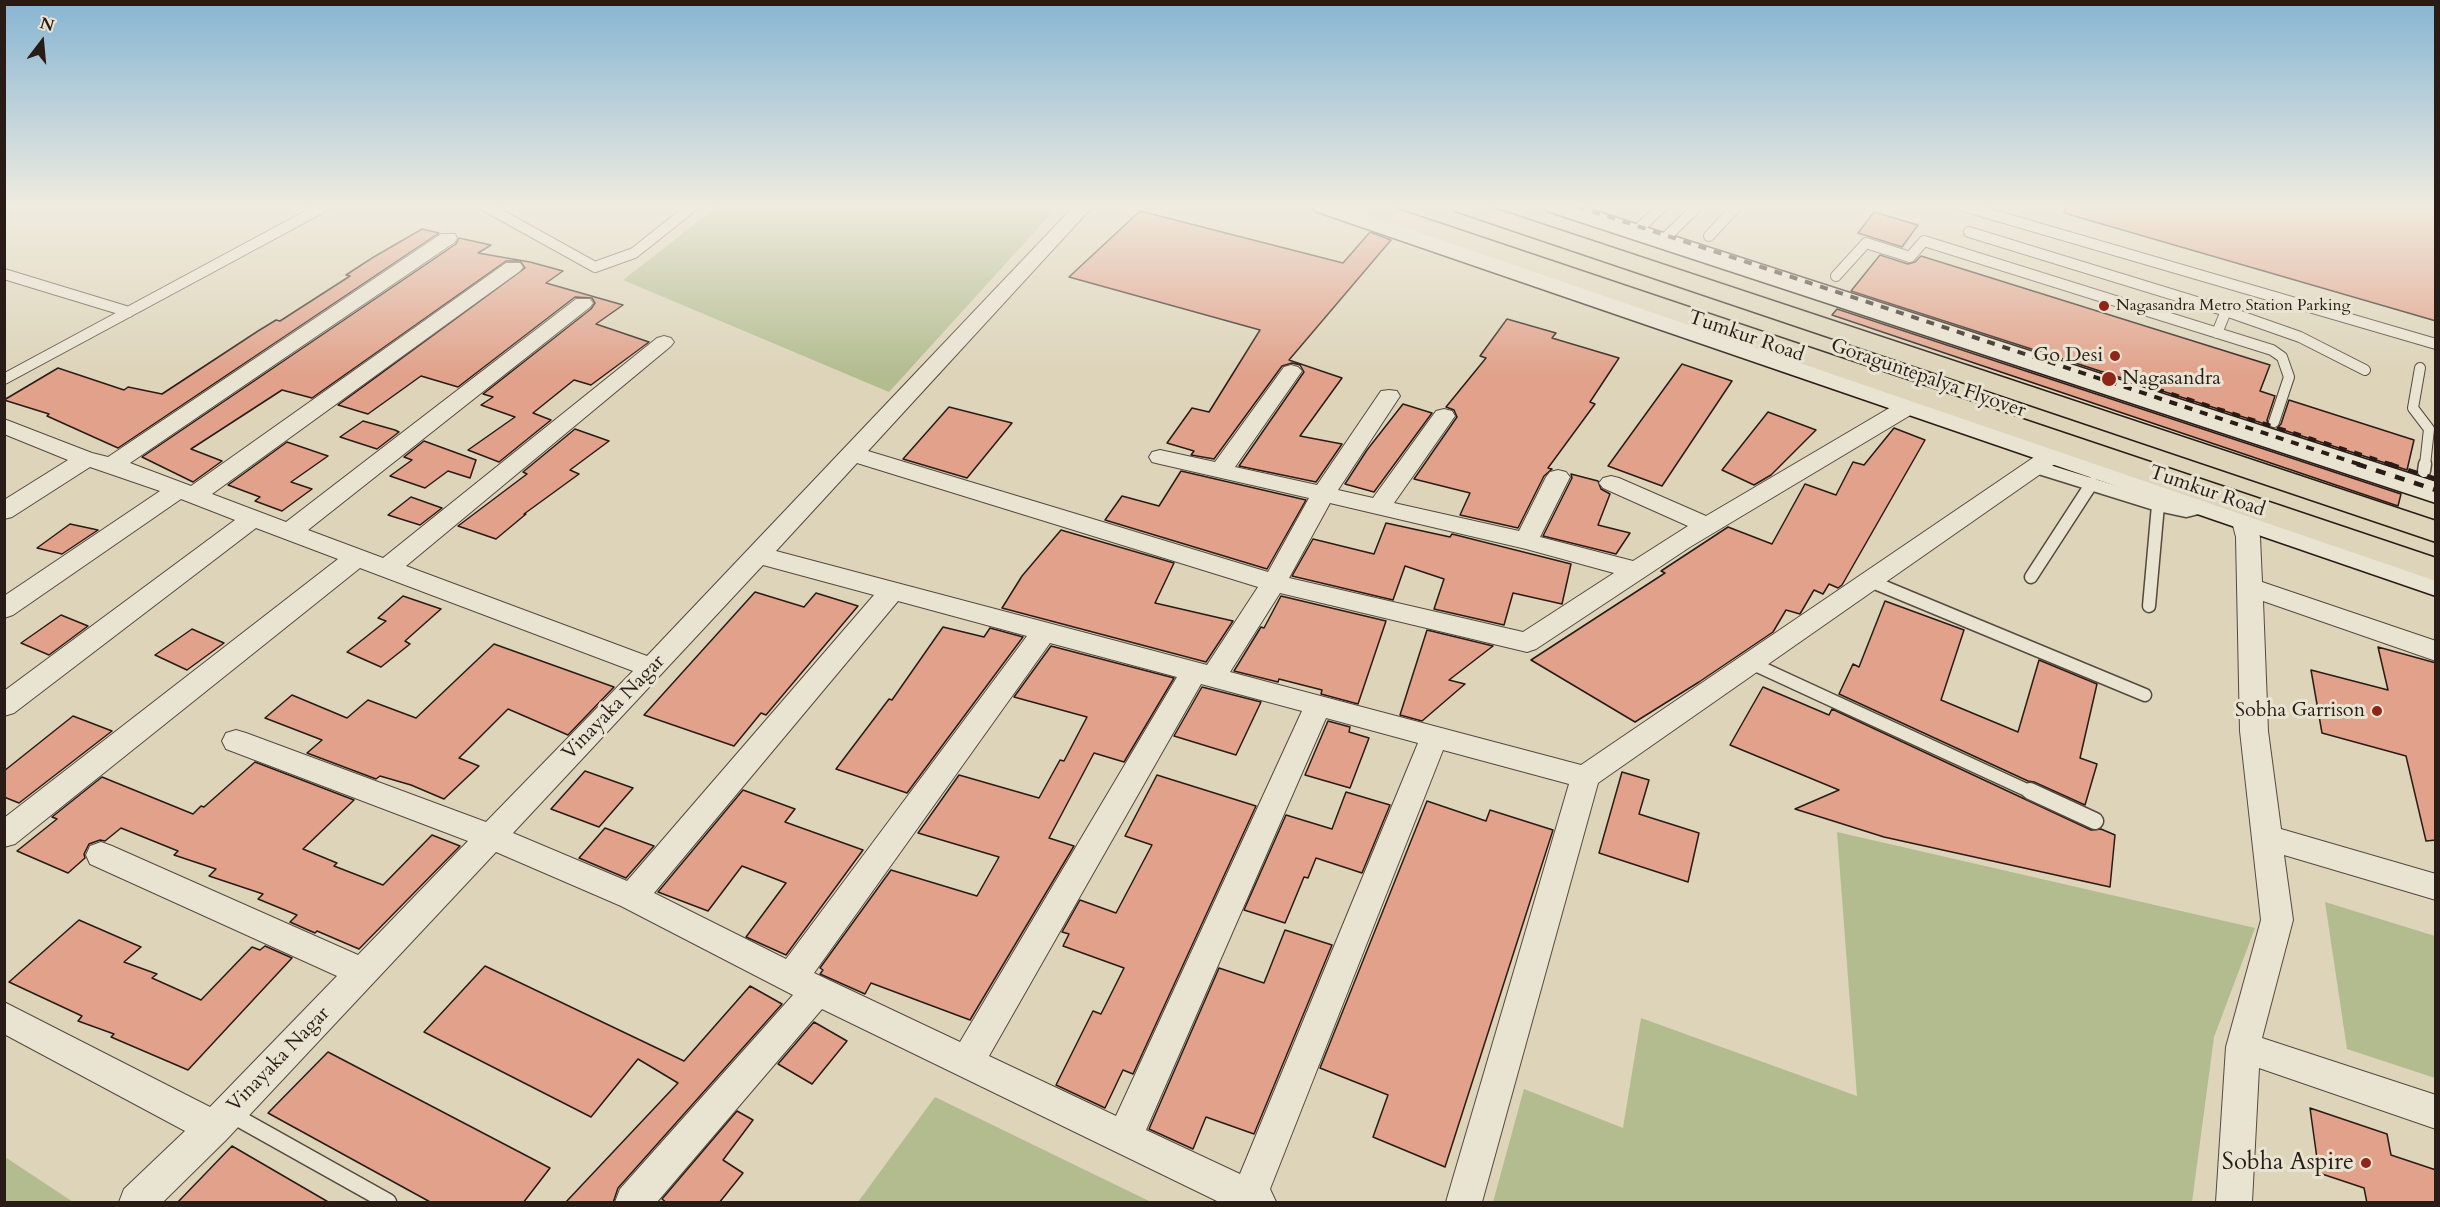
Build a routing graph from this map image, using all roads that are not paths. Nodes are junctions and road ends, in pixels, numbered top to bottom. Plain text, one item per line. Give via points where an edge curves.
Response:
1 (221, 262) edge
2 (411, 262) edge
3 (587, 262) edge
4 (608, 262) edge
5 (1032, 262) edge
6 (1489, 262) edge
7 (1530, 262) edge
8 (1587, 262) edge
9 (1631, 262) edge
10 (1678, 262) edge
11 (1758, 262) edge
12 (1793, 262) edge
13 (1848, 262) edge
14 (1992, 262) edge
15 (2068, 262) edge
16 (2156, 262) edge
17 (513, 267) dead end
18 (4, 274) edge
19 (1836, 276) junction
20 (583, 303) dead end
21 (2226, 311) junction
22 (129, 312) junction
23 (2217, 333) junction
24 (664, 342) dead end
25 (2436, 344) edge
26 (2420, 368) dead end
27 (2365, 370) dead end
28 (1291, 371) dead end
29 (4, 379) edge
30 (1389, 396) dead end
31 (1911, 405) junction
32 (1444, 416) dead end
33 (2274, 422) junction
34 (7, 430) edge
35 (854, 454) junction
36 (1160, 457) dead end
37 (86, 459) junction
38 (2045, 460) junction
39 (112, 465) junction
40 (1221, 470) junction
41 (1558, 477) dead end
42 (2432, 479) edge
43 (1611, 483) dead end
44 (2092, 483) junction
45 (185, 493) junction
46 (1323, 494) junction
47 (2158, 506) junction
48 (2206, 506) junction
49 (1379, 507) junction
50 (4, 511) edge
51 (2436, 513) edge
52 (253, 518) junction
53 (2243, 518) junction
54 (1706, 525) junction
55 (289, 532) junction
56 (2436, 532) edge
57 (1526, 542) junction
58 (2436, 551) edge
59 (759, 555) junction
60 (357, 557) junction
61 (387, 568) junction
62 (1635, 570) junction
63 (2436, 570) edge
64 (2031, 577) dead end
65 (1870, 581) junction
66 (1274, 583) junction
67 (2436, 585) edge
68 (2250, 587) junction
69 (892, 591) junction
70 (2149, 606) dead end
71 (4, 609) edge
72 (1044, 632) junction
73 (2436, 651) edge
74 (1751, 663) junction
75 (652, 668) junction
76 (1204, 675) junction
77 (2145, 695) dead end
78 (4, 706) edge
79 (1318, 706) junction
80 (1434, 738) junction
81 (236, 741) dead end
82 (1585, 777) junction
83 (2095, 821) dead end
84 (4, 835) edge
85 (490, 837) junction
86 (2267, 837) junction
87 (101, 855) dead end
88 (2436, 887) edge
89 (632, 897) junction
90 (362, 972) junction
91 (805, 984) junction
92 (4, 1017) edge
93 (2243, 1047) junction
94 (967, 1062) junction
95 (2436, 1112) edge
96 (221, 1120) junction
97 (1124, 1138) junction
98 (1253, 1200) edge
99 (137, 1203) edge
100 (388, 1203) edge
101 (633, 1203) edge
102 (1464, 1203) edge
103 (2234, 1203) edge

1 - 22 lane
2 - 39 street
3 - 4 lane via 595,267
5 - 35 street, Vinayaka Nagar
6 - 31 street
7 - 63 highway, Tumkur Road
8 - 58 highway, Goraguntepalya Flyover
9 - 56 highway, Goraguntepalya Flyover
10 - 51 highway
11 - 42 street
12 - 19 street
13 - 19 lane
14 - 23 lane
15 - 21 lane
16 - 25 lane
17 - 45 street
18 - 22 lane
19 - 33 street
20 - 55 street
21 - 23 lane
21 - 27 lane via 2300,337
22 - 29 lane
23 - 33 lane via 2272,350 2282,357 2289,377
24 - 61 street
26 - 42 lane via 2413,408 2429,429
28 - 40 street
30 - 46 street
31 - 38 street
31 - 54 street
32 - 49 street
33 - 42 street
34 - 37 street
35 - 59 street, Vinayaka Nagar
35 - 66 street
36 - 40 street
37 - 39 street
37 - 50 street
38 - 44 lane
38 - 48 street
38 - 65 street
39 - 45 street
40 - 46 street
41 - 57 street
43 - 54 street
44 - 47 lane
44 - 64 lane
45 - 52 street
45 - 71 street
46 - 49 street
46 - 66 street
47 - 48 lane via 2186,511
47 - 70 lane
48 - 53 street
49 - 57 street
52 - 55 street
52 - 78 street
53 - 67 street
53 - 68 street via 2248,537
54 - 62 street
55 - 60 street
57 - 62 street
59 - 69 street
59 - 75 street, Vinayaka Nagar
60 - 61 street
60 - 84 street
61 - 75 street
62 - 66 street via 1527,642
65 - 74 street
65 - 77 lane
66 - 76 street
68 - 73 street
68 - 86 street via 2254,731
69 - 72 street
69 - 89 street
72 - 76 street
72 - 91 street
74 - 82 street
74 - 83 lane
75 - 85 street, Vinayaka Nagar
76 - 79 street
76 - 94 street
79 - 80 street
79 - 97 street
80 - 82 street
80 - 98 street
81 - 85 street
82 - 102 street
85 - 89 street
85 - 90 street, Vinayaka Nagar
86 - 88 street
86 - 93 street via 2277,920
87 - 90 street
89 - 91 street
90 - 96 street, Vinayaka Nagar
91 - 94 street
91 - 101 street
92 - 96 street
93 - 95 street
93 - 103 street
94 - 97 street
96 - 99 street, Vinayaka Nagar
96 - 100 lane
97 - 98 street

